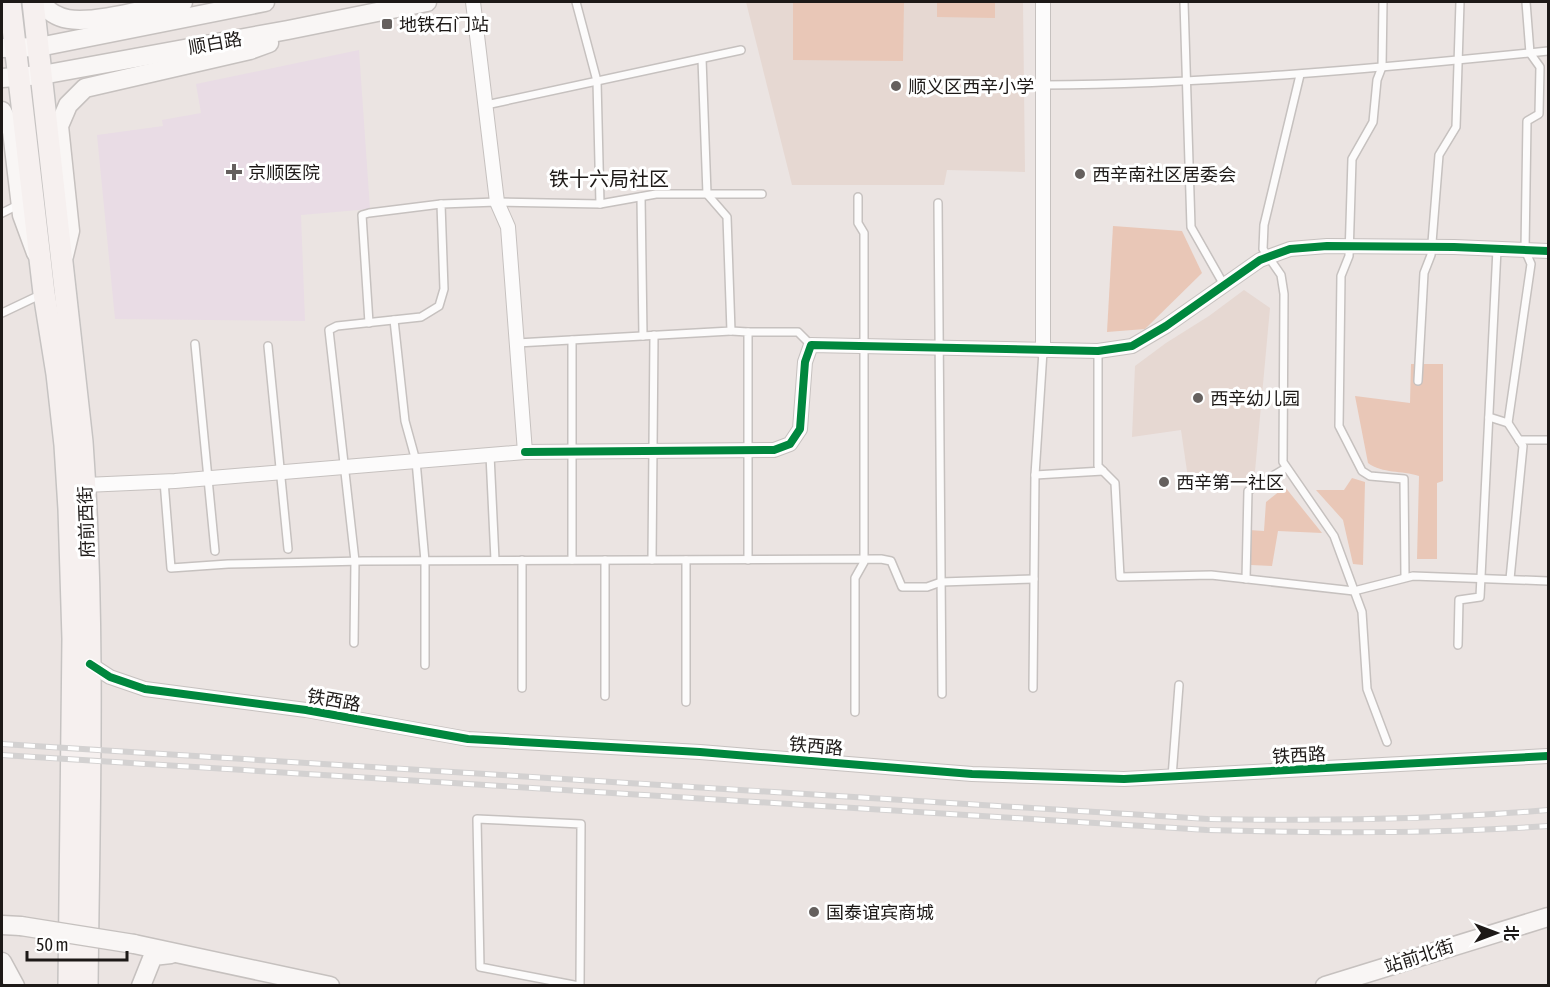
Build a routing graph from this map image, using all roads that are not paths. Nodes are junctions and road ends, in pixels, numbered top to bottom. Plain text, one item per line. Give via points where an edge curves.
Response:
1 (10, 2) edge
2 (33, 2) edge
3 (42, 2) edge
4 (183, 2) edge
5 (265, 2) edge
6 (427, 2) edge
7 (473, 2) edge
8 (576, 2) edge
9 (1043, 2) edge
10 (1184, 2) edge
11 (1383, 2) edge
12 (1460, 2) edge
13 (1526, 2) edge
14 (288, 30) junction
15 (741, 50) dead end
16 (1548, 51) edge
17 (1530, 53) junction
18 (702, 58) junction
19 (1458, 60) junction
20 (40, 61) junction
21 (10, 63) edge
22 (1382, 67) junction
23 (1300, 75) junction
24 (597, 81) junction
25 (1186, 83) junction
26 (1043, 85) junction
27 (486, 105) junction
28 (2, 111) edge
29 (707, 194) junction
30 (762, 194) dead end
31 (641, 197) junction
32 (858, 197) dead end
33 (27, 200) junction
34 (497, 202) junction
35 (938, 203) dead end
36 (441, 204) junction
37 (600, 204) junction
38 (2, 213) edge
39 (1350, 246) junction
40 (1432, 247) junction
41 (1497, 249) junction
42 (1525, 250) junction
43 (1548, 251) edge
44 (1269, 257) junction
45 (62, 261) junction
46 (1224, 285) junction
47 (44, 293) junction
48 (2, 313) edge
49 (394, 320) junction
50 (369, 322) junction
51 (730, 331) junction
52 (748, 332) junction
53 (654, 335) junction
54 (643, 336) junction
55 (572, 340) junction
56 (517, 343) junction
57 (195, 344) dead end
58 (811, 345) junction
59 (268, 346) dead end
60 (864, 346) junction
61 (939, 348) junction
62 (1043, 351) junction
63 (1098, 351) junction
64 (1418, 381) dead end
65 (1489, 417) junction
66 (1508, 423) junction
67 (1519, 440) junction
68 (1548, 440) edge
69 (748, 450) junction
70 (653, 451) junction
71 (525, 452) junction
72 (572, 452) junction
73 (490, 455) junction
74 (416, 461) junction
75 (345, 467) junction
76 (1286, 468) junction
77 (1103, 471) junction
78 (280, 472) junction
79 (1035, 475) junction
80 (208, 478) junction
81 (164, 481) junction
82 (85, 485) junction
83 (288, 549) dead end
84 (215, 552) dead end
85 (864, 559) junction
86 (495, 560) junction
87 (522, 560) junction
88 (572, 560) junction
89 (605, 560) junction
90 (652, 560) junction
91 (686, 560) junction
92 (748, 560) junction
93 (355, 561) junction
94 (425, 561) junction
95 (1405, 576) junction
96 (1481, 578) junction
97 (1034, 579) junction
98 (1246, 579) junction
99 (1510, 579) junction
100 (1548, 581) edge
101 (941, 582) junction
102 (1354, 591) junction
103 (354, 643) dead end
104 (1458, 645) dead end
105 (90, 664) junction
106 (425, 665) dead end
107 (1179, 685) dead end
108 (522, 688) dead end
109 (1033, 688) dead end
110 (942, 694) dead end
111 (605, 696) dead end
112 (686, 702) dead end
113 (855, 712) dead end
114 (1387, 742) dead end
115 (1548, 756) edge
116 (1172, 777) junction
117 (1548, 917) edge
118 (2, 925) edge
119 (175, 953) junction
120 (2, 962) edge
121 (553, 983) edge
122 (15, 986) edge
123 (69, 986) edge
124 (87, 986) edge
125 (141, 986) edge
126 (330, 986) edge
127 (579, 986) edge
128 (1325, 986) edge

1 - 21 main road, 府前西街
2 - 20 main road, 府前西街
3 - 4 main road via 59,17 82,20
5 - 20 main road, 顺白路
6 - 14 main road, 顺白路
7 - 27 street
8 - 24 lane
9 - 26 street
10 - 25 lane
11 - 22 lane
12 - 19 lane
13 - 17 lane
14 - 20 main road, 顺白路
14 - 45 main road via 250,50 85,88 72,99 59,126 70,231
15 - 18 lane
16 - 17 lane
17 - 19 lane
17 - 42 lane via 1540,67 1539,114 1527,121
18 - 24 lane
18 - 29 lane
19 - 22 lane
19 - 40 lane via 1456,127 1439,155
20 - 21 main road, 顺白路
20 - 21 main road, 顺白路
20 - 45 main road, 府前西街
21 - 33 main road, 府前西街
22 - 23 lane
22 - 39 lane via 1373,122 1352,159
23 - 25 lane
23 - 44 lane via 1264,225 1263,249
24 - 27 lane
24 - 37 lane
25 - 26 lane
25 - 46 lane via 1191,227
26 - 62 street
27 - 34 street
28 - 33 main road via 13,136
29 - 30 lane
29 - 31 lane
29 - 51 lane via 727,217
31 - 37 lane
31 - 54 lane
32 - 60 lane via 858,223 864,233
33 - 38 lane
33 - 47 main road, 府前西街
34 - 36 lane
34 - 37 lane
34 - 56 street via 508,227
35 - 61 lane
36 - 49 lane via 444,289 438,306 421,317
36 - 50 lane via 362,216
39 - 40 street
39 - 44 street via 1290,249
39 - 95 lane via 1341,276 1339,426 1362,471 1370,476 1404,479
40 - 41 street
40 - 64 lane via 1424,273
41 - 42 street
41 - 65 lane
42 - 43 street
42 - 66 lane via 1531,264
44 - 46 street
44 - 76 lane via 1281,275 1284,294
45 - 82 main road, 府前西街
46 - 63 street via 1132,346
47 - 48 lane
47 - 123 main road, 府前西街 via 65,445 72,575
49 - 50 lane
49 - 74 lane via 405,421
50 - 75 lane via 329,330
51 - 52 lane
51 - 53 lane
52 - 58 lane via 798,332
52 - 69 lane
53 - 54 lane
53 - 70 lane
54 - 55 lane
55 - 56 lane
55 - 72 lane
56 - 71 street
57 - 80 lane
58 - 60 street
58 - 69 street via 805,362 800,429 790,444 774,450
59 - 78 lane
60 - 61 street
60 - 85 lane
61 - 62 street
61 - 101 lane
62 - 63 street
62 - 79 lane
63 - 77 lane via 1098,466
65 - 66 lane
65 - 96 lane
66 - 67 lane
67 - 68 lane
67 - 99 lane via 1523,446
69 - 70 street
69 - 92 lane
70 - 72 street
70 - 90 lane
71 - 72 street
71 - 73 street
72 - 88 lane
73 - 74 street
73 - 86 lane
74 - 75 street
74 - 94 lane
75 - 78 street
75 - 93 lane
76 - 98 lane via 1248,491
76 - 102 lane via 1334,536
77 - 79 lane
77 - 98 lane via 1115,483 1120,577 1211,574
78 - 80 street
78 - 83 lane
79 - 97 lane
80 - 81 street
80 - 84 lane
81 - 82 street
81 - 93 lane via 171,568
82 - 105 main road, 府前西街
85 - 92 lane
85 - 101 lane via 891,561 902,587
85 - 113 lane via 855,578
86 - 87 lane
86 - 94 lane
87 - 88 lane
87 - 108 lane
88 - 89 lane
89 - 90 lane
89 - 111 lane
90 - 91 lane
91 - 92 lane
91 - 112 lane
93 - 94 lane
93 - 103 lane
94 - 106 lane
95 - 96 lane
95 - 102 lane
96 - 99 lane
96 - 104 lane via 1480,597 1460,600
97 - 101 lane
97 - 109 lane
98 - 102 lane
99 - 100 lane
101 - 110 lane
102 - 114 lane via 1362,612 1367,689
105 - 116 street, 铁西路 via 110,677 145,689 306,710 468,739 700,752 972,774
105 - 124 main road, 府前西街
107 - 116 lane
115 - 116 street, 铁西路
117 - 128 main road, 站前北街
118 - 119 main road, bridge
119 - 125 main road via 153,956
119 - 126 main road
120 - 122 main road
121 - 127 lane
121 - 127 lane via 480,967 477,819 581,824

